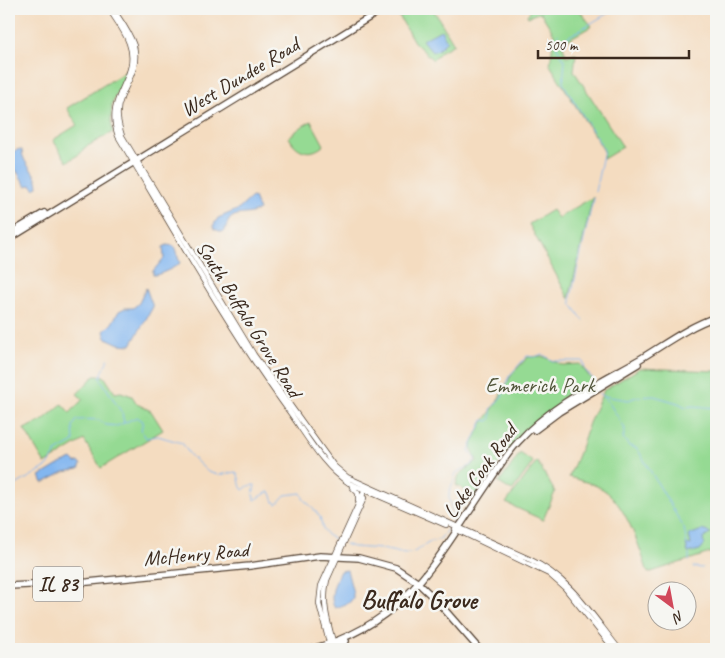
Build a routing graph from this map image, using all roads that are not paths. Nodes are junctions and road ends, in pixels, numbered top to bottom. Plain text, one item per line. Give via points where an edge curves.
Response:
1 (109, 9) edge
2 (113, 9) edge
3 (383, 9) edge
4 (134, 161) junction
5 (9, 234) edge
6 (9, 239) edge
7 (716, 317) edge
8 (716, 321) edge
9 (602, 384) junction
10 (339, 477) junction
11 (367, 489) junction
12 (374, 493) junction
13 (363, 501) junction
14 (354, 512) junction
15 (447, 523) junction
16 (459, 529) junction
17 (345, 537) junction
18 (338, 553) junction
19 (557, 578) junction
20 (9, 586) edge
21 (419, 586) junction
22 (331, 647) edge
23 (312, 649) edge
24 (474, 649) edge
25 (479, 649) edge
26 (614, 649) edge
27 (619, 649) edge

1 - 4 main road, South Buffalo Grove Road via 130,45 130,71 114,112 117,133
2 - 4 main road, South Buffalo Grove Road via 134,48 133,74 120,98 117,114 122,136
3 - 4 main road, West Dundee Road
4 - 5 main road
4 - 6 main road
4 - 10 main road, South Buffalo Grove Road via 258,369
4 - 11 main road, South Buffalo Grove Road via 266,374 334,466
7 - 9 main road, Lake Cook Road via 686,330
8 - 9 main road, Lake Cook Road
9 - 16 main road, Lake Cook Road via 550,418 527,438
10 - 11 main road, South Buffalo Grove Road
10 - 14 main road via 357,490
11 - 12 main road, South Buffalo Grove Road
11 - 13 main road
11 - 14 main road
11 - 15 main road, South Buffalo Grove Road
12 - 13 main road
12 - 15 main road, South Buffalo Grove Road
13 - 17 main road
14 - 17 main road
15 - 16 main road, South Buffalo Grove Road
16 - 19 main road, South Buffalo Grove Road
16 - 21 main road, Lake Cook Road
17 - 18 main road
18 - 20 main road, McHenry Road / IL 83 via 250,566 88,582
18 - 21 main road, McHenry Road / IL 83 via 402,571
18 - 22 main road via 321,586 319,598
19 - 26 main road
19 - 27 main road via 569,587
21 - 22 main road, Lake Cook Road via 376,621
21 - 24 main road, McHenry Road / IL 83
21 - 25 main road, McHenry Road / IL 83 via 437,601
22 - 23 main road, Lake Cook Road

